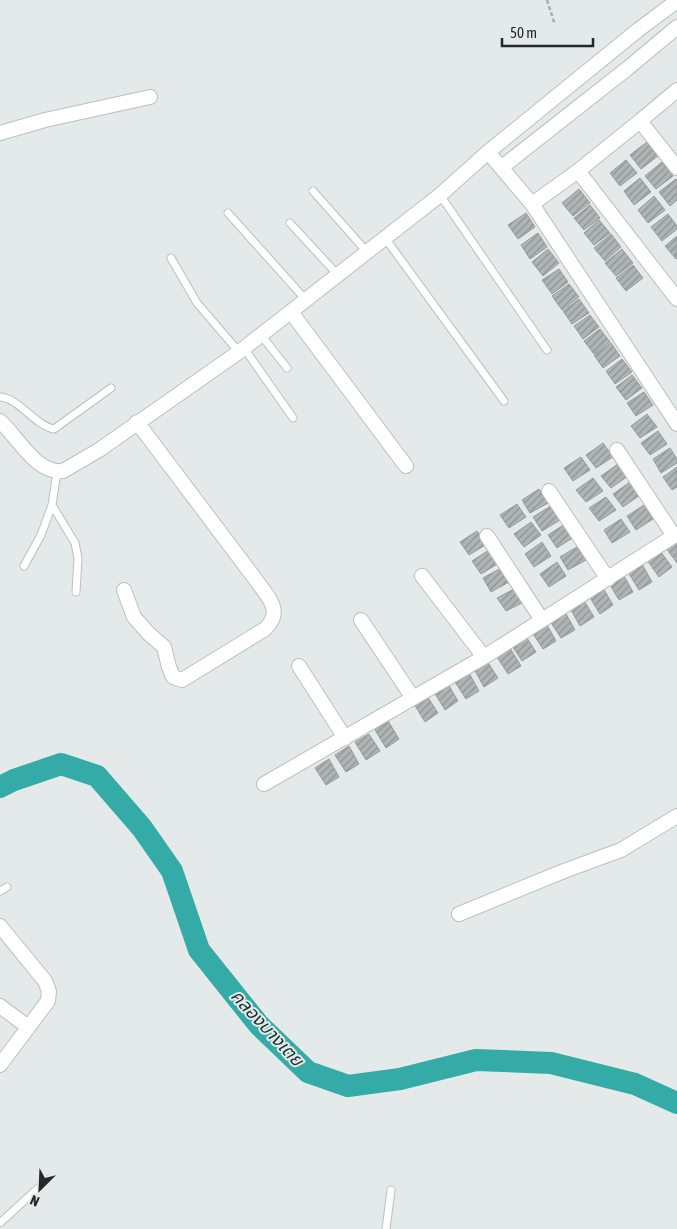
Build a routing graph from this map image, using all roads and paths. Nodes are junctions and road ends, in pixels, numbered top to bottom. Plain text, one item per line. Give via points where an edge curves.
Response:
1 (547, 0) edge
2 (677, 1) edge
3 (555, 25) dead end
4 (677, 26) edge
5 (677, 90) edge
6 (150, 98) dead end
7 (640, 121) junction
8 (0, 133) edge
9 (488, 152) junction
10 (502, 168) junction
11 (677, 168) edge
12 (578, 171) junction
13 (313, 191) dead end
14 (440, 195) junction
15 (532, 204) junction
16 (228, 213) dead end
17 (290, 223) dead end
18 (385, 238) junction
19 (367, 252) junction
20 (171, 258) dead end
21 (338, 275) junction
22 (677, 299) edge
23 (306, 300) junction
24 (291, 312) junction
25 (261, 335) junction
26 (242, 350) junction
27 (547, 350) dead end
28 (287, 368) dead end
29 (112, 388) dead end
30 (0, 397) edge
31 (504, 401) dead end
32 (293, 418) dead end
33 (0, 420) edge
34 (137, 422) junction
35 (677, 424) edge
36 (618, 450) dead end
37 (406, 466) dead end
38 (57, 472) junction
39 (549, 491) dead end
40 (52, 505) junction
41 (676, 535) edge
42 (487, 536) dead end
43 (24, 566) dead end
44 (422, 576) dead end
45 (608, 578) junction
46 (124, 590) dead end
47 (76, 592) dead end
48 (361, 620) dead end
49 (542, 620) junction
50 (484, 657) junction
51 (299, 666) dead end
52 (413, 698) junction
53 (345, 738) junction
54 (264, 784) dead end
55 (677, 816) edge
56 (7, 887) dead end
57 (0, 891) edge
58 (459, 914) dead end
59 (0, 926) edge
60 (0, 1006) edge
61 (28, 1027) junction
62 (0, 1065) edge
63 (48, 1179) dead end
64 (392, 1190) dead end
65 (0, 1223) edge
66 (386, 1229) edge

1 - 3 path
2 - 9 street
4 - 10 street
5 - 7 street
6 - 8 street
7 - 11 street
7 - 12 street
9 - 10 street
9 - 14 street
10 - 15 street
12 - 15 street
12 - 22 street
13 - 19 lane
14 - 18 street
14 - 27 lane
15 - 35 street
16 - 23 lane
17 - 21 lane
18 - 19 street
18 - 31 lane
19 - 21 street
20 - 26 lane via 198,303
21 - 23 street
23 - 24 street
24 - 25 street
24 - 37 street
25 - 26 street
25 - 28 lane
26 - 32 lane
26 - 34 street
29 - 30 lane via 54,429 43,425 7,398
33 - 38 street via 38,464
34 - 38 street via 98,450
34 - 46 street via 256,580 271,602 275,617 265,629 182,680 174,677 164,646 134,617
36 - 41 street
38 - 40 lane
39 - 45 street
40 - 43 lane via 41,535
40 - 47 lane via 76,543
41 - 45 street
42 - 49 street
44 - 50 street
45 - 49 street
48 - 52 street
49 - 50 street
50 - 52 street
51 - 53 street
52 - 53 street
53 - 54 street
55 - 58 street via 621,850
56 - 57 lane
59 - 61 street via 49,991 48,1001
60 - 61 street
61 - 62 street
63 - 65 lane
64 - 66 lane

